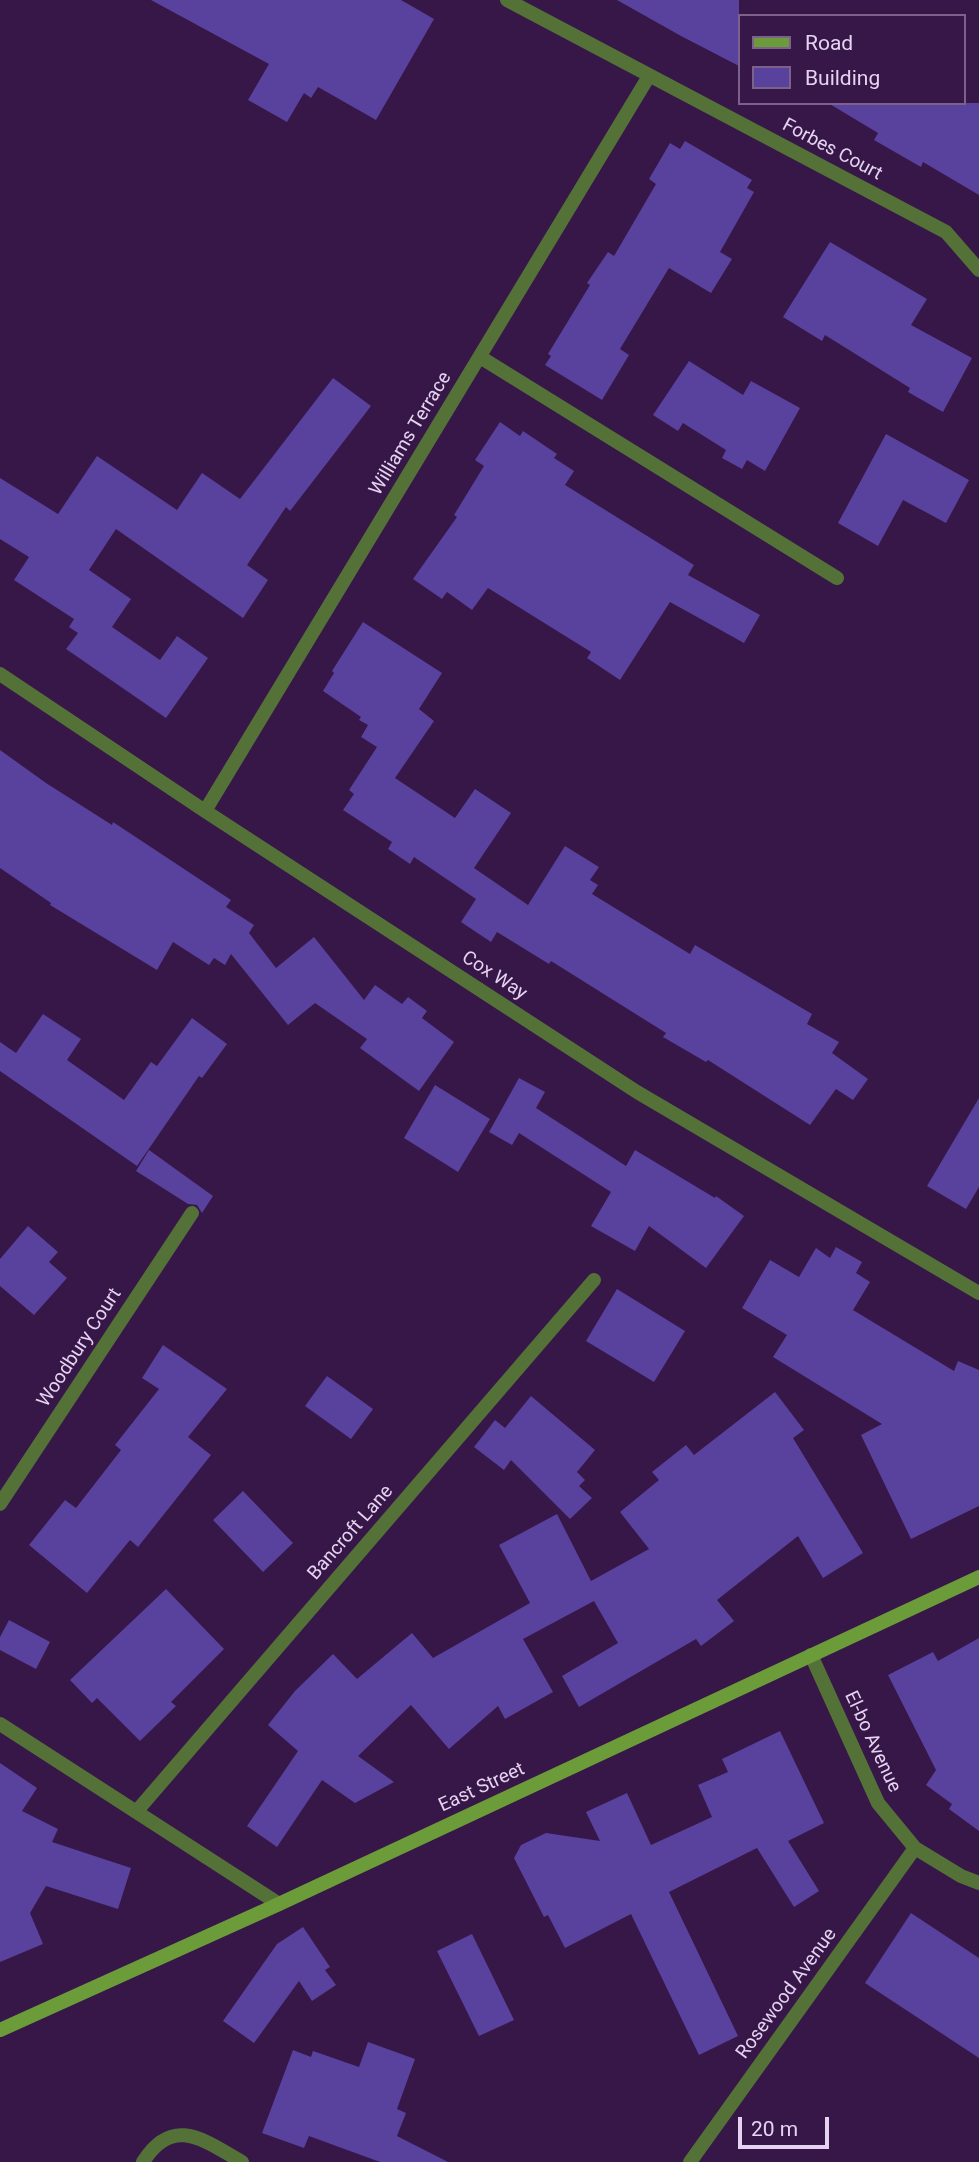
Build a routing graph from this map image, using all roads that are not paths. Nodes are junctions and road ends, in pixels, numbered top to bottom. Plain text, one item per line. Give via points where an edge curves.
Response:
1 (507, 0) edge
2 (649, 76) junction
3 (979, 270) edge
4 (480, 357) junction
5 (836, 578) dead end
6 (0, 674) edge
7 (205, 811) junction
8 (192, 1213) dead end
9 (594, 1280) dead end
10 (979, 1293) edge
11 (0, 1504) edge
12 (979, 1577) edge
13 (811, 1655) junction
14 (0, 1724) edge
15 (136, 1812) junction
16 (915, 1848) junction
17 (979, 1883) edge
18 (279, 1904) junction
19 (0, 2030) edge
20 (143, 2162) edge
21 (242, 2162) edge
22 (690, 2162) edge

1 - 2 street, Forbes Court
2 - 3 street, Forbes Court via 946,232
2 - 4 street, Williams Terrace
4 - 5 street
4 - 7 street, Williams Terrace
6 - 7 street, Cox Way
7 - 10 street, Cox Way via 637,1092
8 - 11 street, Woodbury Court
9 - 15 street, Bancroft Lane
12 - 13 main road, East Street
13 - 16 street, El-bo Avenue via 878,1803
13 - 18 main road, East Street
14 - 15 street
15 - 18 street
16 - 17 street, El-bo Avenue
16 - 22 street, Rosewood Avenue
18 - 19 main road, East Street
20 - 21 street via 152,2148 174,2135 199,2137

